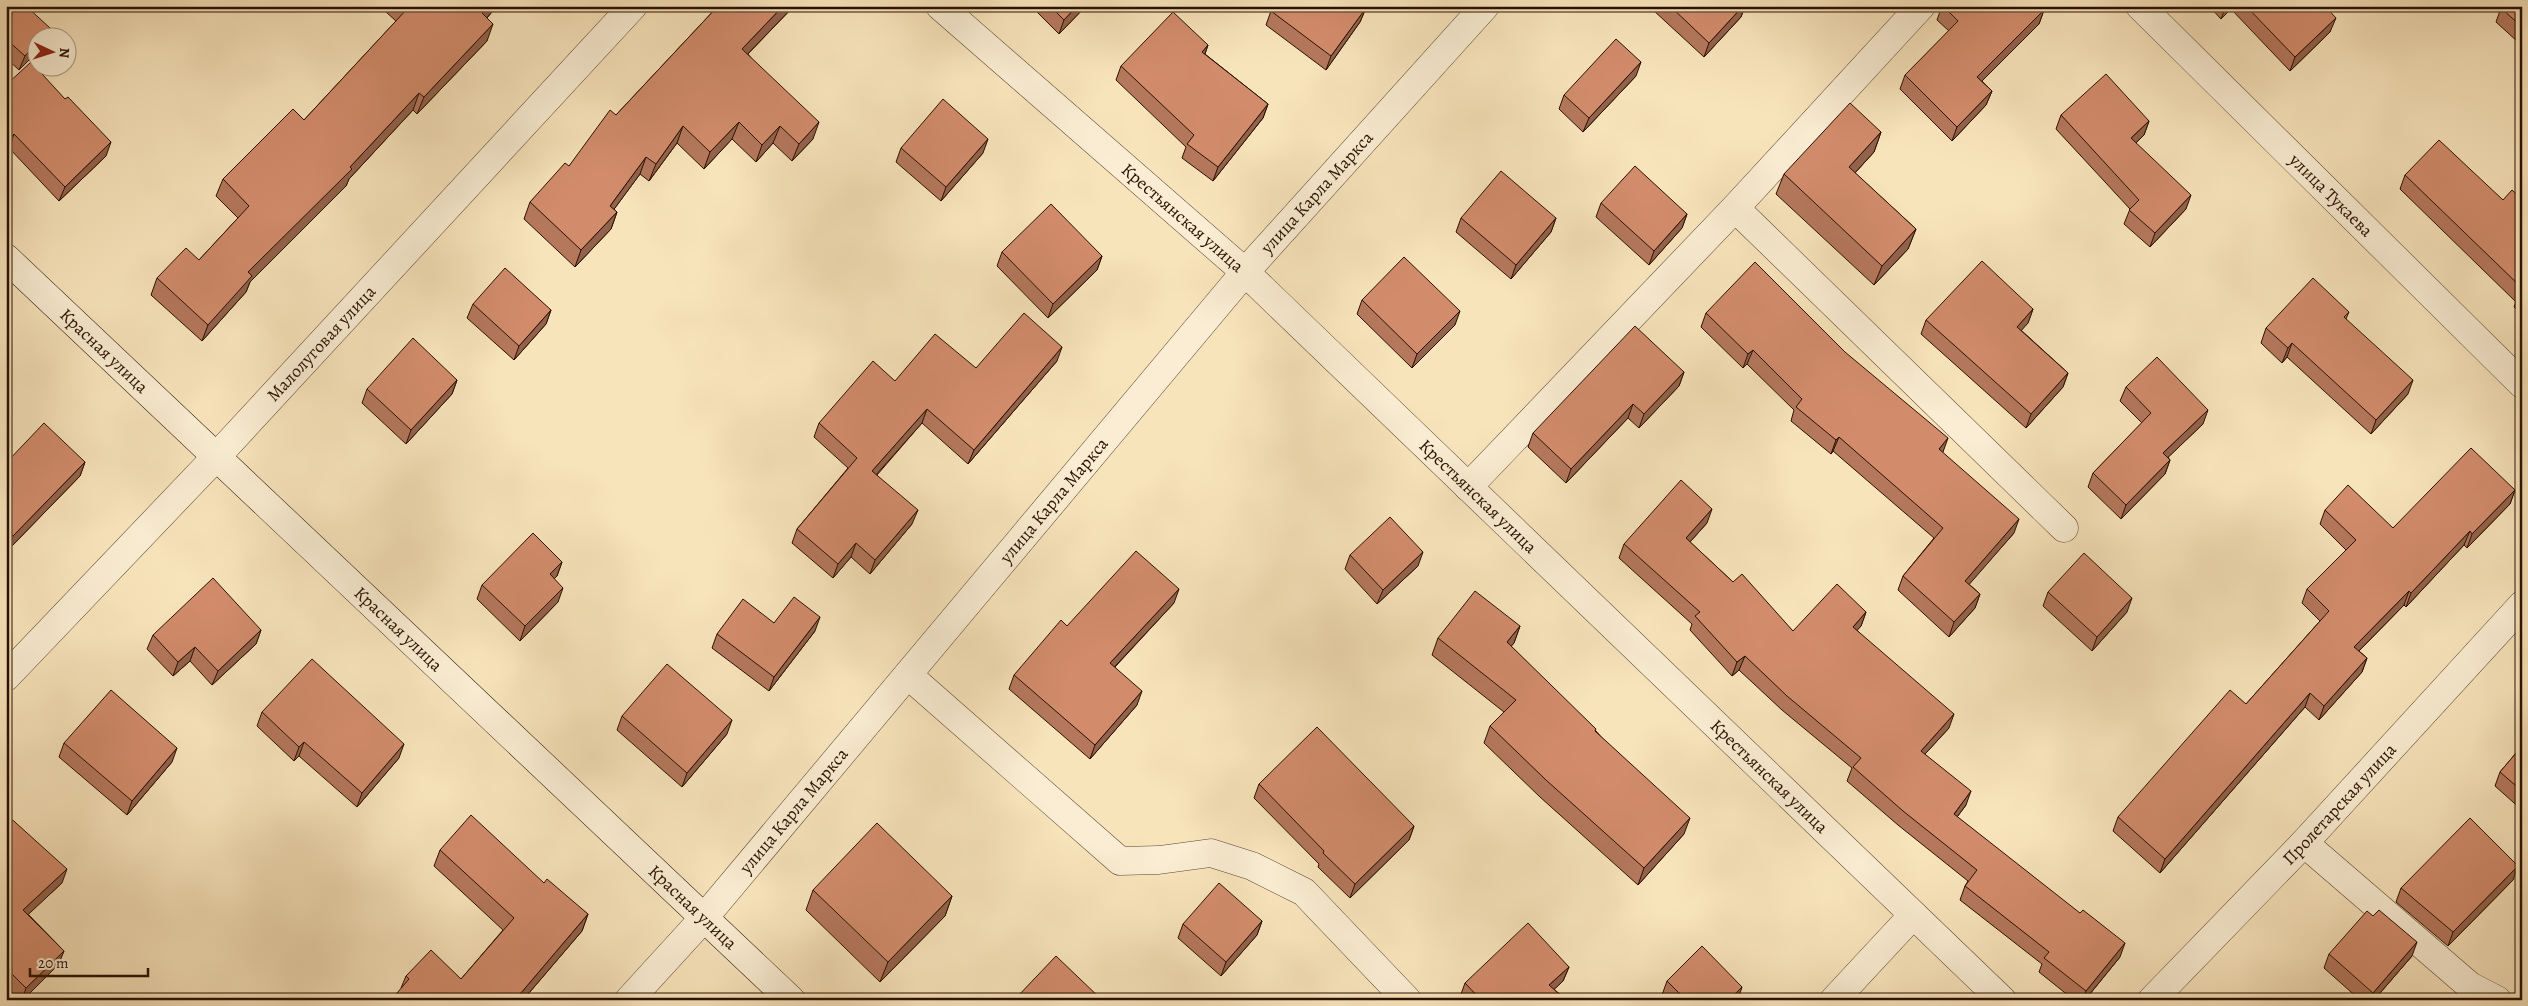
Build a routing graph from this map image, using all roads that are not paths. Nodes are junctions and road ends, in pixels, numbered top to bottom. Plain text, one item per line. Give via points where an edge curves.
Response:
1 (633, 6) edge
2 (940, 6) edge
3 (1485, 6) edge
4 (1921, 6) edge
5 (2140, 6) edge
6 (1736, 208) junction
7 (6, 258) edge
8 (1245, 272) junction
9 (2522, 384) edge
10 (217, 456) junction
11 (1468, 487) junction
12 (2064, 528) dead end
13 (2522, 605) edge
14 (908, 675) junction
15 (6, 677) edge
16 (2304, 843) junction
17 (1914, 915) junction
18 (703, 919) junction
19 (629, 1000) edge
20 (791, 1000) edge
21 (1407, 1000) edge
22 (1834, 1000) edge
23 (2002, 1000) edge
24 (2152, 1000) edge
25 (2497, 1000) edge

1 - 10 street, Малолуговая улица
2 - 8 street, Крестьянская улица
3 - 8 street, улица Карла Маркса
4 - 6 street
5 - 9 street, улица Тукаева
6 - 11 street
6 - 12 street
7 - 10 street, Красная улица
8 - 11 street, Крестьянская улица
8 - 14 street, улица Карла Маркса
10 - 15 street, Малолуговая улица
10 - 18 street, Красная улица
11 - 17 street, Крестьянская улица
13 - 16 street, Пролетарская улица
14 - 18 street, улица Карла Маркса
14 - 21 street via 1120,861 1211,853 1252,866 1304,892
16 - 24 street, Пролетарская улица
16 - 25 street via 2470,986
17 - 22 street
17 - 23 street, Крестьянская улица
18 - 19 street, улица Карла Маркса
18 - 20 street, Красная улица

